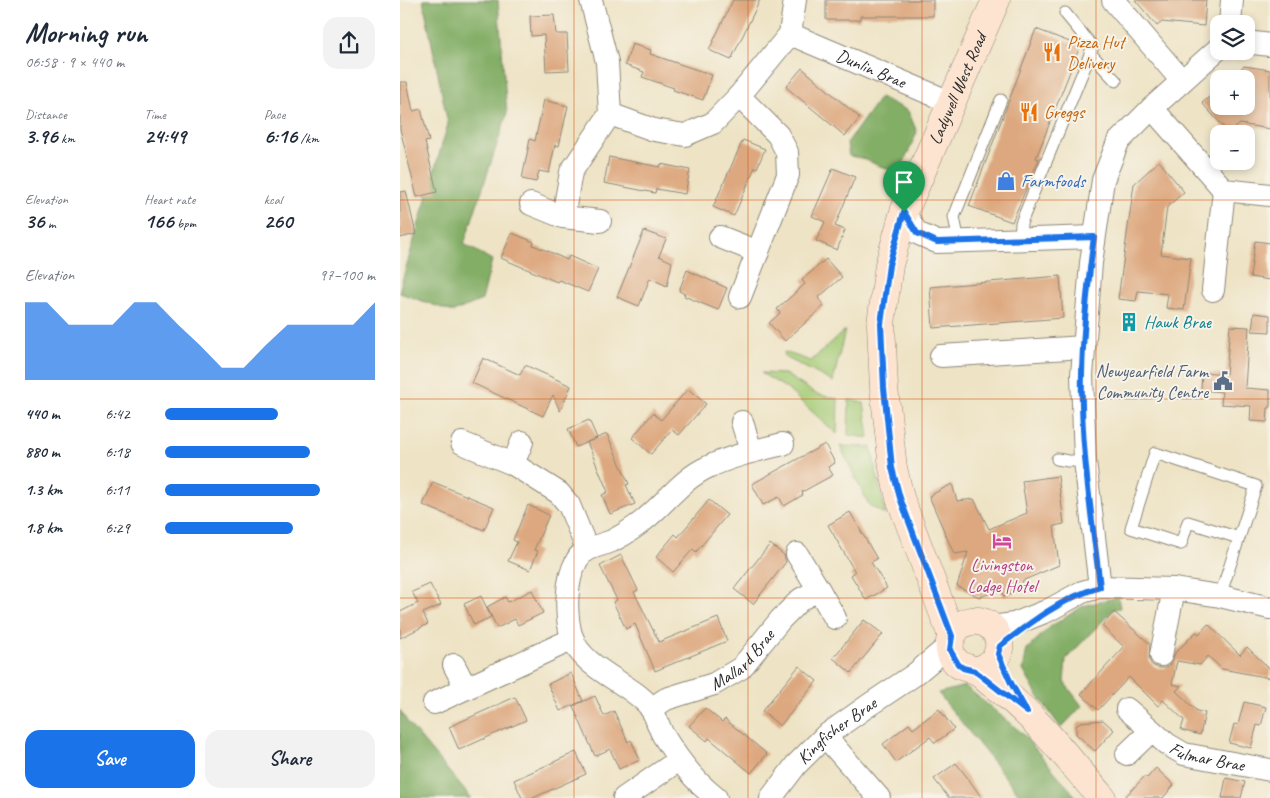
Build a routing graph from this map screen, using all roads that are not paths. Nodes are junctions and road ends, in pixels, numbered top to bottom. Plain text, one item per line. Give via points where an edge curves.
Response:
1 (591, 0) edge
2 (795, 0) edge
3 (996, 0) edge
4 (1113, 0) edge
5 (1232, 0) edge
6 (1065, 13) dead end
7 (1231, 15) edge
8 (790, 34) junction
9 (1255, 43) edge
10 (1270, 45) edge
11 (1090, 53) junction
12 (1210, 56) edge
13 (1116, 81) dead end
14 (1182, 81) junction
15 (739, 96) junction
16 (1001, 100) dead end
17 (950, 102) junction
18 (1152, 108) junction
19 (610, 114) junction
20 (1224, 190) junction
21 (1270, 195) edge
22 (531, 204) dead end
23 (904, 212) junction
24 (563, 217) junction
25 (600, 221) dead end
26 (720, 237) dead end
27 (1094, 237) junction
28 (1020, 240) junction
29 (959, 242) junction
30 (758, 252) junction
31 (1213, 290) dead end
32 (740, 297) dead end
33 (1084, 347) junction
34 (941, 356) dead end
35 (742, 422) dead end
36 (522, 442) dead end
37 (462, 443) dead end
38 (784, 444) dead end
39 (751, 451) junction
40 (1057, 459) dead end
41 (1085, 461) junction
42 (513, 464) junction
43 (1239, 538) junction
44 (587, 549) junction
45 (797, 554) dead end
46 (920, 556) junction
47 (1100, 587) junction
48 (1174, 588) junction
49 (819, 590) junction
50 (1220, 596) junction
51 (1270, 608) edge
52 (836, 618) dead end
53 (992, 637) junction
54 (573, 639) junction
55 (959, 654) junction
56 (1161, 655) dead end
57 (454, 664) dead end
58 (466, 688) junction
59 (434, 703) dead end
60 (651, 709) junction
61 (1127, 709) dead end
62 (1027, 712) junction
63 (1151, 731) junction
64 (825, 736) junction
65 (1127, 754) dead end
66 (679, 760) junction
67 (1270, 770) edge
68 (624, 798) edge
69 (716, 798) edge
70 (771, 798) edge
71 (879, 798) edge
72 (1102, 798) edge

1 - 19 street via 607,62
2 - 8 street
3 - 17 street, Ladywell West Road
4 - 14 street
5 - 7 street
6 - 11 lane via 1093,47
8 - 15 street
8 - 17 street, Dunlin Brae
9 - 10 street
11 - 13 lane
11 - 28 lane via 1021,223
12 - 14 street
14 - 18 street
15 - 19 street via 713,123 685,135 654,130
15 - 30 street via 778,135 787,152 788,175
16 - 29 lane via 954,217
17 - 23 street, Ladywell West Road
18 - 20 street
18 - 27 street via 1118,142 1103,180
19 - 24 street via 571,172
20 - 21 street
20 - 31 street
22 - 24 street
23 - 29 street via 917,233 937,242
23 - 46 street, Ladywell West Road via 889,265 881,324 892,468
24 - 25 street
26 - 30 street
27 - 28 street
27 - 33 street
28 - 29 street
30 - 32 street
33 - 34 street
33 - 41 street
35 - 39 street
36 - 42 street
37 - 42 street
38 - 39 street
39 - 44 street via 706,468 637,526 614,540
40 - 41 lane
41 - 47 street
42 - 44 street via 560,493 569,505
43 - 43 lane via 1256,486 1155,453 1131,528 1181,544 1188,522
43 - 50 lane
44 - 54 street via 577,559 569,580 568,617
45 - 49 street
46 - 53 street, Ladywell West Road
46 - 55 street, Ladywell West Road
47 - 48 street
47 - 53 street via 1082,592
48 - 50 street
48 - 56 street
49 - 52 street
49 - 60 street, Mallard Brae via 801,599 781,619 741,668 714,684 666,699
50 - 51 street
53 - 55 street via 962,624
53 - 55 street via 993,663 985,669
53 - 62 street, Ladywell West Road
54 - 58 street
54 - 60 street via 586,658 639,695
55 - 62 street, Ladywell West Road
55 - 64 street, Kingfisher Brae via 914,676
57 - 58 street
58 - 59 street
60 - 66 street
61 - 63 street, Fulmar Brae
62 - 72 street, Ladywell West Road
63 - 65 street, Fulmar Brae
63 - 67 street, Fulmar Brae via 1184,754
64 - 70 street, Kingfisher Brae via 796,765
64 - 71 street
66 - 68 street
66 - 69 street

